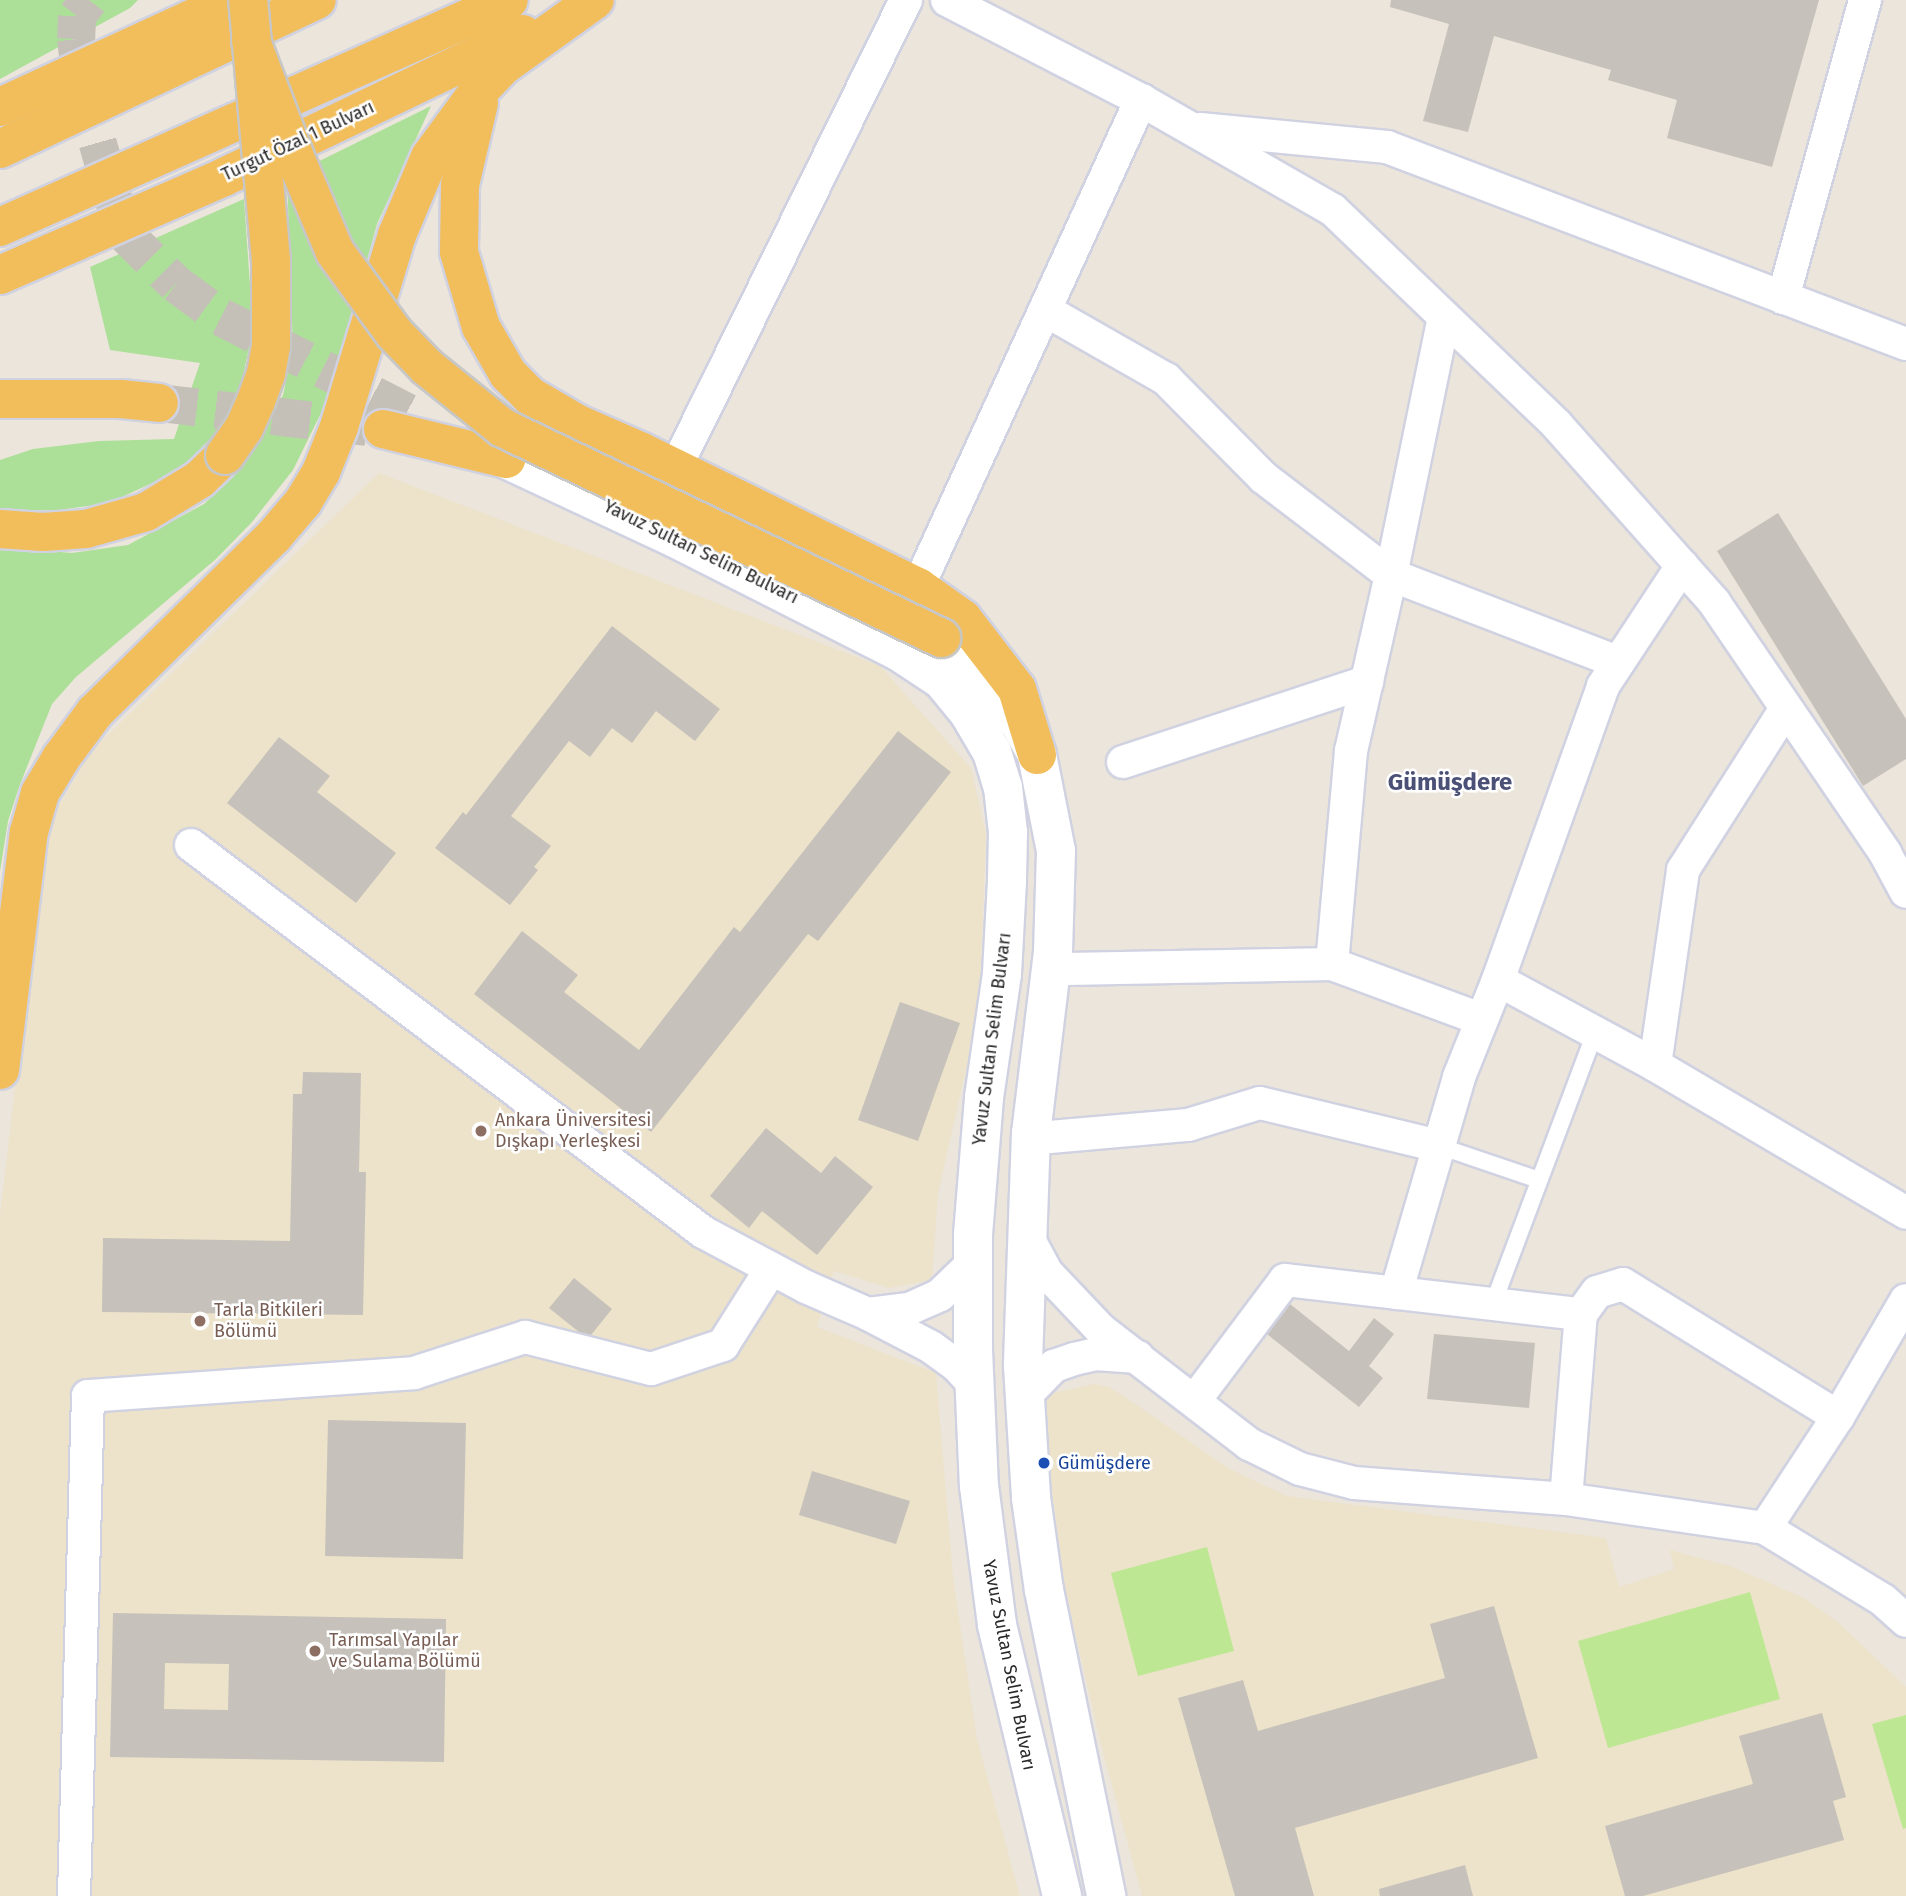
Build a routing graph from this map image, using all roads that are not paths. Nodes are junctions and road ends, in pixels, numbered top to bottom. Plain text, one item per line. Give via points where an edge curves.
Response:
1 (166, 0) edge
2 (233, 0) edge
3 (248, 0) edge
4 (317, 0) edge
5 (509, 0) edge
6 (594, 0) edge
7 (906, 0) edge
8 (947, 0) edge
9 (1865, 0) edge
10 (251, 41) junction
11 (483, 88) junction
12 (17, 99) edge
13 (1141, 100) junction
14 (1188, 128) junction
15 (0, 149) edge
16 (0, 227) edge
17 (0, 275) edge
18 (1783, 298) junction
19 (1045, 310) junction
20 (1444, 317) junction
21 (1906, 344) edge
22 (0, 398) edge
23 (159, 403) tunnel mouth
24 (396, 421) tunnel mouth
25 (506, 459) joint
26 (675, 469) junction
27 (0, 529) edge
28 (1682, 566) junction
29 (1391, 575) junction
30 (918, 587) junction
31 (941, 638) joint
32 (1618, 662) junction
33 (1367, 682) junction
34 (1785, 710) junction
35 (1037, 755) junction
36 (1123, 762) dead end
37 (191, 845) dead end
38 (1906, 892) edge
39 (1332, 964) junction
40 (1069, 969) dead end
41 (1497, 980) junction
42 (1481, 1019) junction
43 (1595, 1032) junction
44 (1655, 1065) junction
45 (0, 1070) edge
46 (1050, 1137) dead end
47 (1439, 1146) junction
48 (1539, 1180) junction
49 (1906, 1213) edge
50 (1026, 1234) junction
51 (973, 1263) junction
52 (771, 1269) junction
53 (1396, 1293) junction
54 (1906, 1300) edge
55 (1493, 1304) junction
56 (868, 1314) junction
57 (1581, 1314) junction
58 (1138, 1357) junction
59 (975, 1385) junction
60 (1025, 1396) junction
61 (1195, 1400) junction
62 (1838, 1417) junction
63 (1566, 1499) junction
64 (1766, 1528) junction
65 (1906, 1621) edge
66 (74, 1896) edge
67 (1062, 1896) edge
68 (1106, 1896) edge

1 - 12 highway
2 - 12 highway
3 - 10 highway, bridge
4 - 15 highway
5 - 16 highway
6 - 11 highway via 503,66
6 - 17 highway, Turgut Özal 1 Bulvarı via 224,177
7 - 26 street
8 - 13 street
9 - 18 street
10 - 27 highway, bridge via 271,261 271,346 266,374 244,428 200,479 146,512 86,529
10 - 31 highway, bridge via 335,252 394,333 427,367 503,428
11 - 26 highway via 460,185 459,252 494,354 530,396
11 - 45 highway via 430,157 412,198 339,427 303,502 95,712 40,793 29,832
13 - 14 street
13 - 19 street
14 - 18 street via 1387,147
14 - 20 street via 1333,210
18 - 21 street
19 - 29 street via 1166,379 1264,478
19 - 30 street
20 - 28 street via 1557,425
20 - 29 street
22 - 23 highway
24 - 25 highway
25 - 51 main road, Yavuz Sultan Selim Bulvarı via 898,651 942,680 992,752 1003,788 1006,929 982,1122
26 - 30 highway
28 - 32 street
28 - 34 street via 1714,602
29 - 32 street
29 - 33 street
30 - 35 highway via 963,619 1017,689
31 - 35 main road via 970,664 1020,724
32 - 41 street via 1603,686
33 - 36 street
33 - 39 street via 1351,751
34 - 38 street via 1885,853
34 - 44 street via 1683,870
35 - 50 main road via 1056,850 1056,901 1031,1133
37 - 52 street via 703,1232
39 - 40 street
39 - 42 street
41 - 42 street
41 - 43 street
42 - 47 street
43 - 44 street
43 - 48 lane
44 - 49 street
46 - 47 street via 1188,1125 1260,1102
47 - 48 lane
47 - 53 street
48 - 55 lane
50 - 58 street via 1055,1282 1101,1330
50 - 60 main road via 1022,1313
51 - 56 street via 940,1296 909,1309
51 - 59 main road, Yavuz Sultan Selim Bulvarı
52 - 56 street
52 - 66 street via 723,1345 651,1369 525,1336 414,1373 88,1396
53 - 55 street
53 - 61 street via 1285,1280
54 - 62 street
55 - 57 street
56 - 59 street via 931,1347
57 - 62 street via 1597,1292 1623,1284
57 - 63 street
58 - 60 street via 1096,1353 1074,1359 1054,1366
58 - 61 street
59 - 67 main road, Yavuz Sultan Selim Bulvarı via 979,1486 998,1625
60 - 68 main road via 1031,1498 1044,1590
61 - 63 street via 1249,1444 1300,1469 1354,1482
62 - 64 street
63 - 64 street
64 - 65 street via 1883,1600

